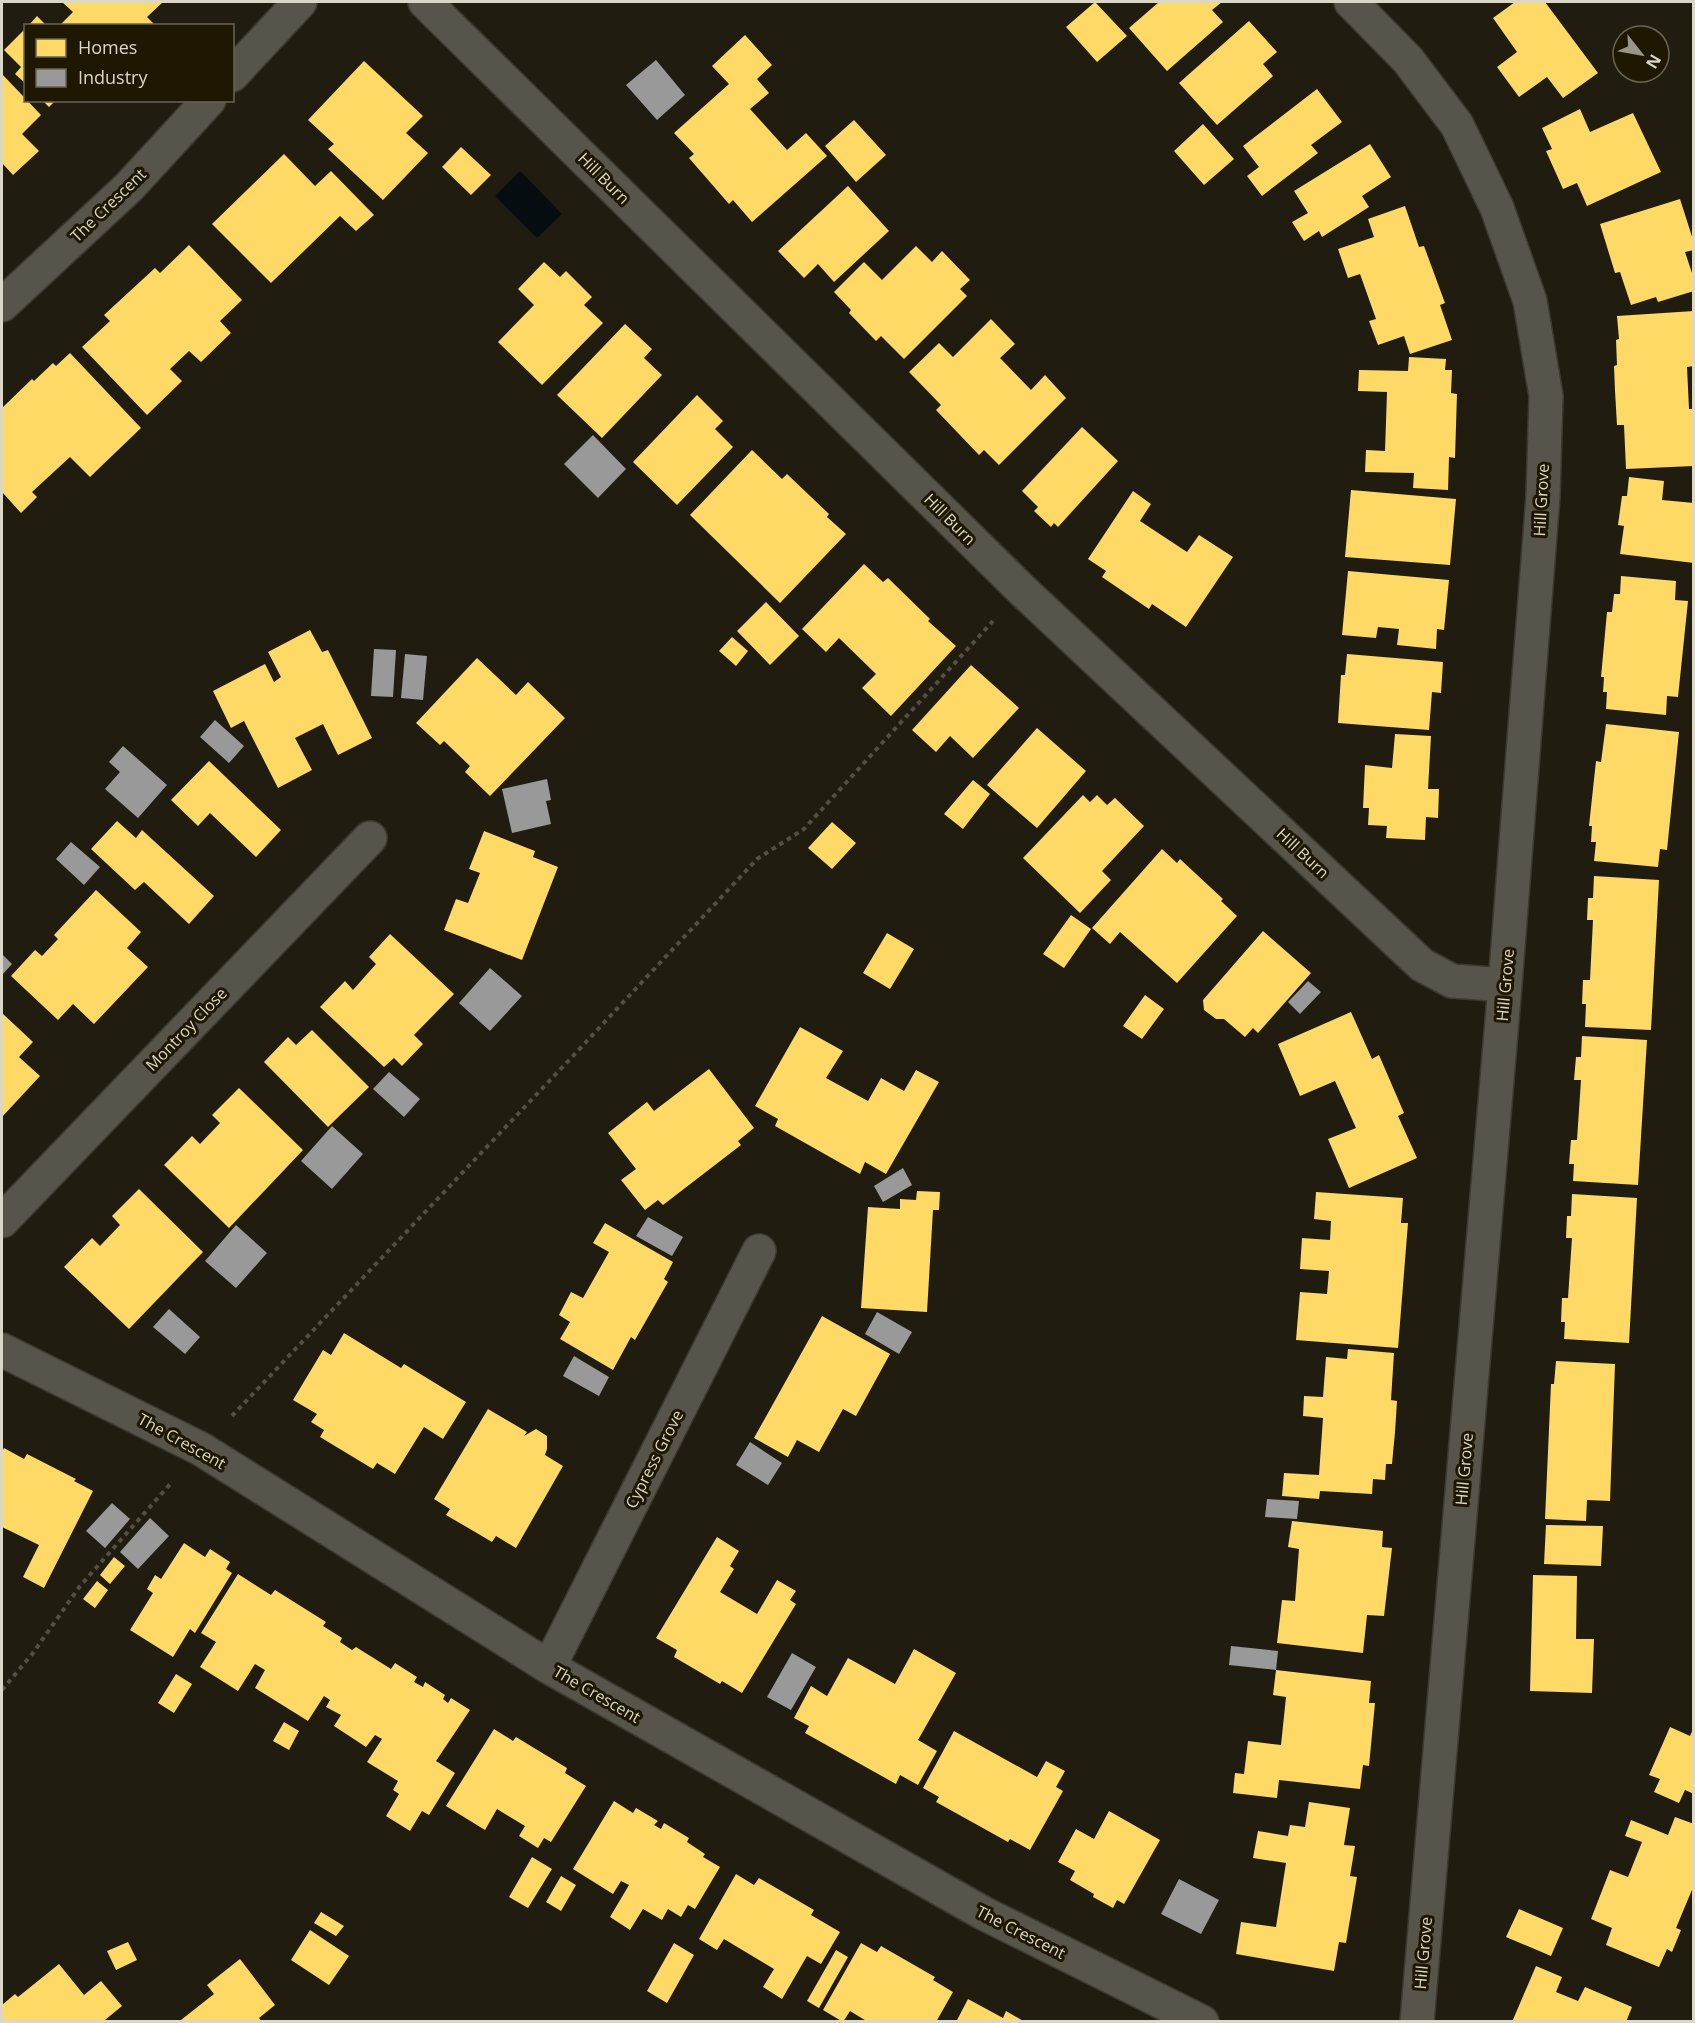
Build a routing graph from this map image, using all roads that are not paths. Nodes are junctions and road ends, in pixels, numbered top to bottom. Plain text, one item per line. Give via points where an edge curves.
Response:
1 (300, 2) edge
2 (425, 2) edge
3 (1351, 2) edge
4 (234, 73) edge
5 (207, 102) edge
6 (2, 304) edge
7 (369, 838) dead end
8 (1505, 985) junction
9 (2, 1221) edge
10 (759, 1251) dead end
11 (2, 1350) edge
12 (549, 1667) junction
13 (1202, 2022) edge
14 (1417, 2022) edge

1 - 4 street
2 - 8 street, Hill Burn via 1022,590 1422,965 1452,981
3 - 8 street, Hill Grove via 1408,60 1457,125 1497,208 1530,301 1546,396 1543,496
5 - 6 street, The Crescent via 129,187
7 - 9 street, Montroy Close
8 - 14 street, Hill Grove
10 - 12 street, Cypress Grove
11 - 12 street, The Crescent via 201,1449
12 - 13 street, The Crescent via 983,1913

